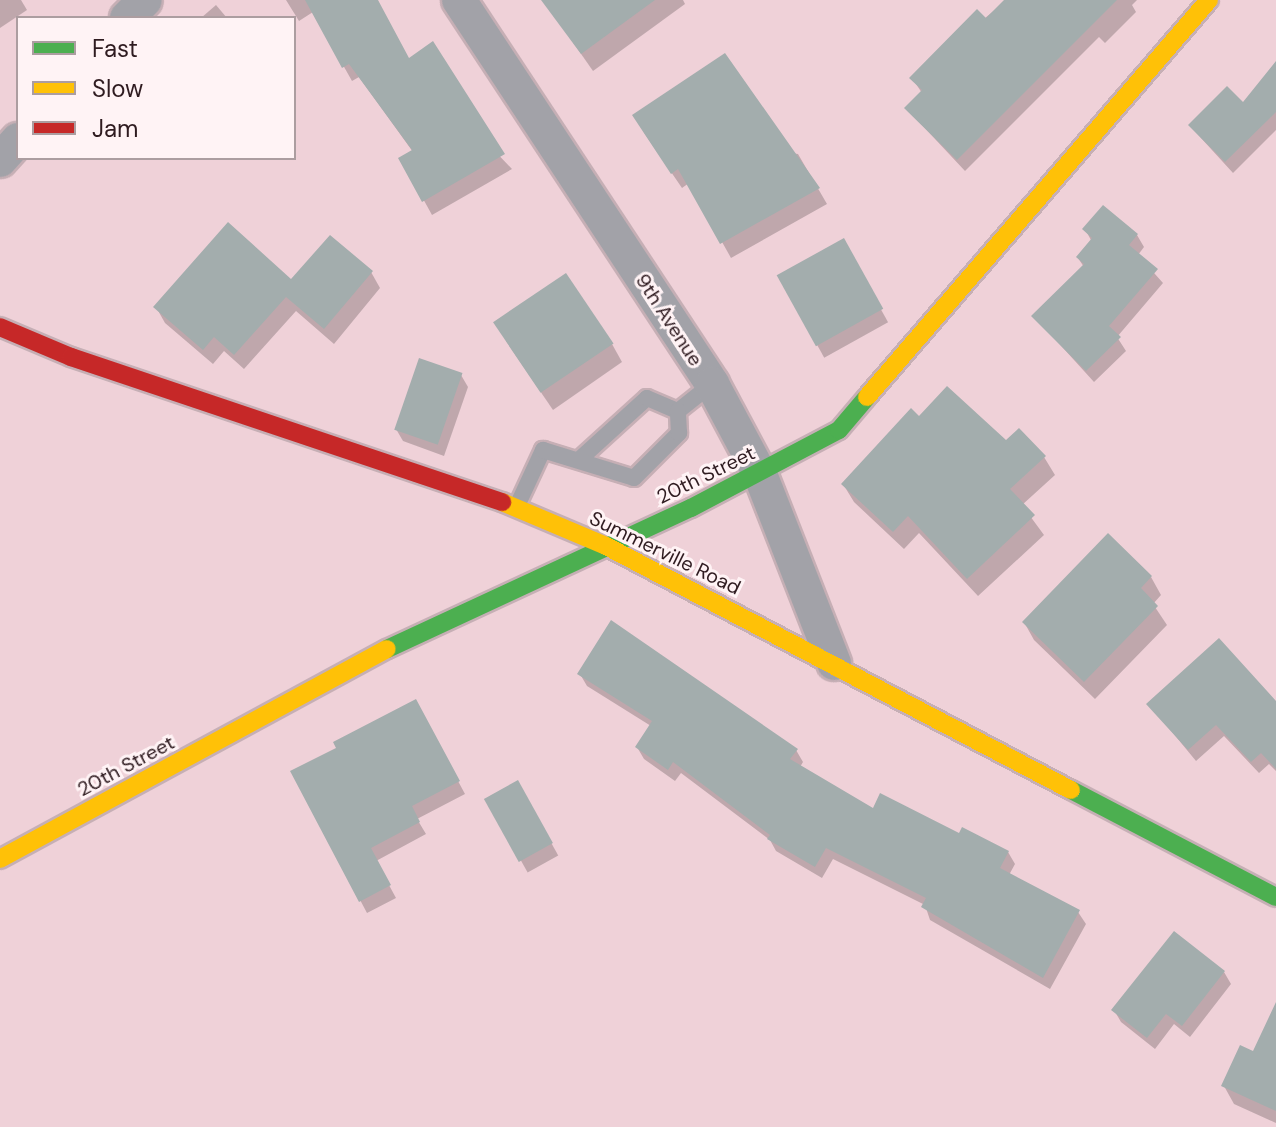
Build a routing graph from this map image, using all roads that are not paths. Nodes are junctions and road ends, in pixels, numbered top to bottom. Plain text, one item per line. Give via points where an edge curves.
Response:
1 (145, 0) edge
2 (459, 0) edge
3 (1209, 0) edge
4 (129, 16) edge
5 (16, 142) edge
6 (0, 160) edge
7 (0, 327) edge
8 (712, 384) junction
9 (678, 411) junction
10 (581, 458) junction
11 (760, 474) junction
12 (516, 507) junction
13 (606, 546) junction
14 (834, 663) junction
15 (0, 859) edge
16 (1276, 897) edge

1 - 4 street
2 - 8 street, 9th Avenue
3 - 11 street, 20th Street via 839,430
5 - 6 street
7 - 12 street, Summerville Road via 71,357
8 - 9 lane
8 - 11 street, 9th Avenue
9 - 10 lane via 647,398
9 - 10 lane via 679,433 634,478
10 - 12 lane via 543,450
11 - 13 street, 20th Street
11 - 14 street, 9th Avenue
12 - 13 street, Summerville Road
13 - 14 street, Summerville Road
13 - 15 street, 20th Street via 391,647
14 - 16 street, Summerville Road via 987,749

